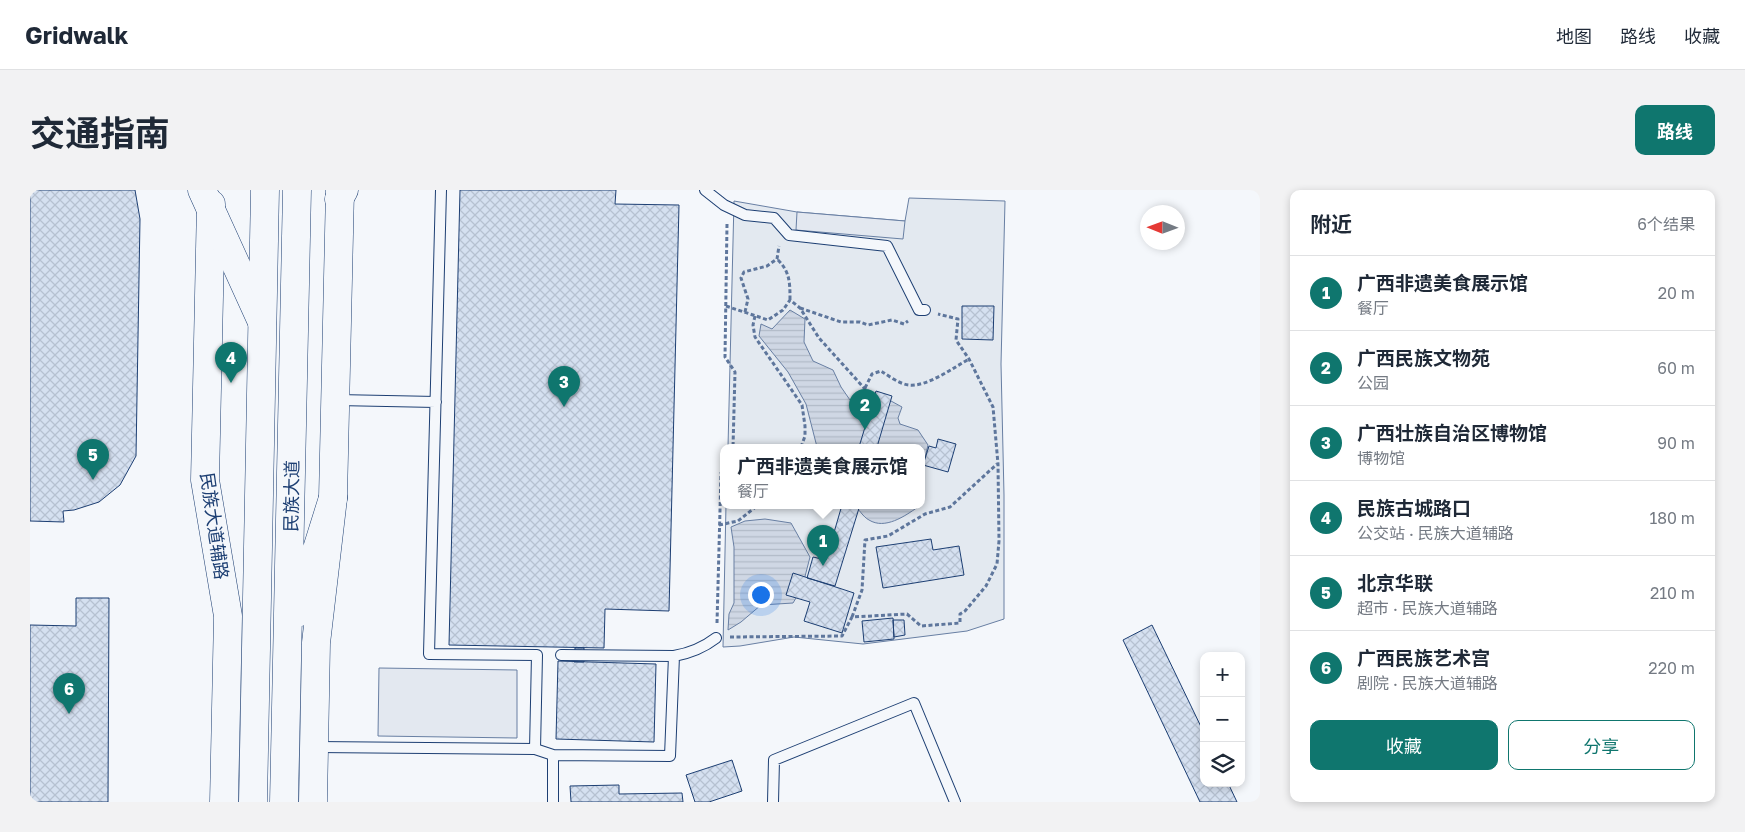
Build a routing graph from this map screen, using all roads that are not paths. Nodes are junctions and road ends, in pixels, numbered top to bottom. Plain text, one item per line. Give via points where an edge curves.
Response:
1 (265, 190) edge
2 (297, 190) edge
3 (441, 190) edge
4 (705, 190) edge
5 (341, 193) edge
6 (208, 197) edge
7 (922, 310) road end
8 (262, 322) junction
9 (336, 400) junction
10 (436, 402) junction
11 (334, 498) junction
12 (716, 638) road end
13 (288, 643) junction
14 (561, 655) dead end
15 (674, 656) junction
16 (314, 747) junction
17 (535, 749) junction
18 (553, 754) junction
19 (224, 802) edge
20 (253, 802) edge
21 (284, 802) edge
22 (313, 802) edge
23 (553, 802) edge
24 (773, 802) edge
25 (955, 802) edge

1 - 8 main road, 民族大道
2 - 13 main road, 民族大道
3 - 10 lane
4 - 7 lane via 745,215 774,218 789,235 887,246
5 - 9 main road
6 - 8 main road
6 - 19 main road, 民族大道辅路 via 205,480 228,616
8 - 20 main road, 民族大道
9 - 10 lane
9 - 11 main road
10 - 17 lane via 429,654 537,655
11 - 13 main road
11 - 16 main road via 316,644
12 - 15 lane via 691,653
13 - 21 main road, 民族大道
14 - 15 lane
15 - 18 lane via 670,756
16 - 17 lane
16 - 22 main road
17 - 18 lane
18 - 23 lane
24 - 25 lane via 774,760 914,703

